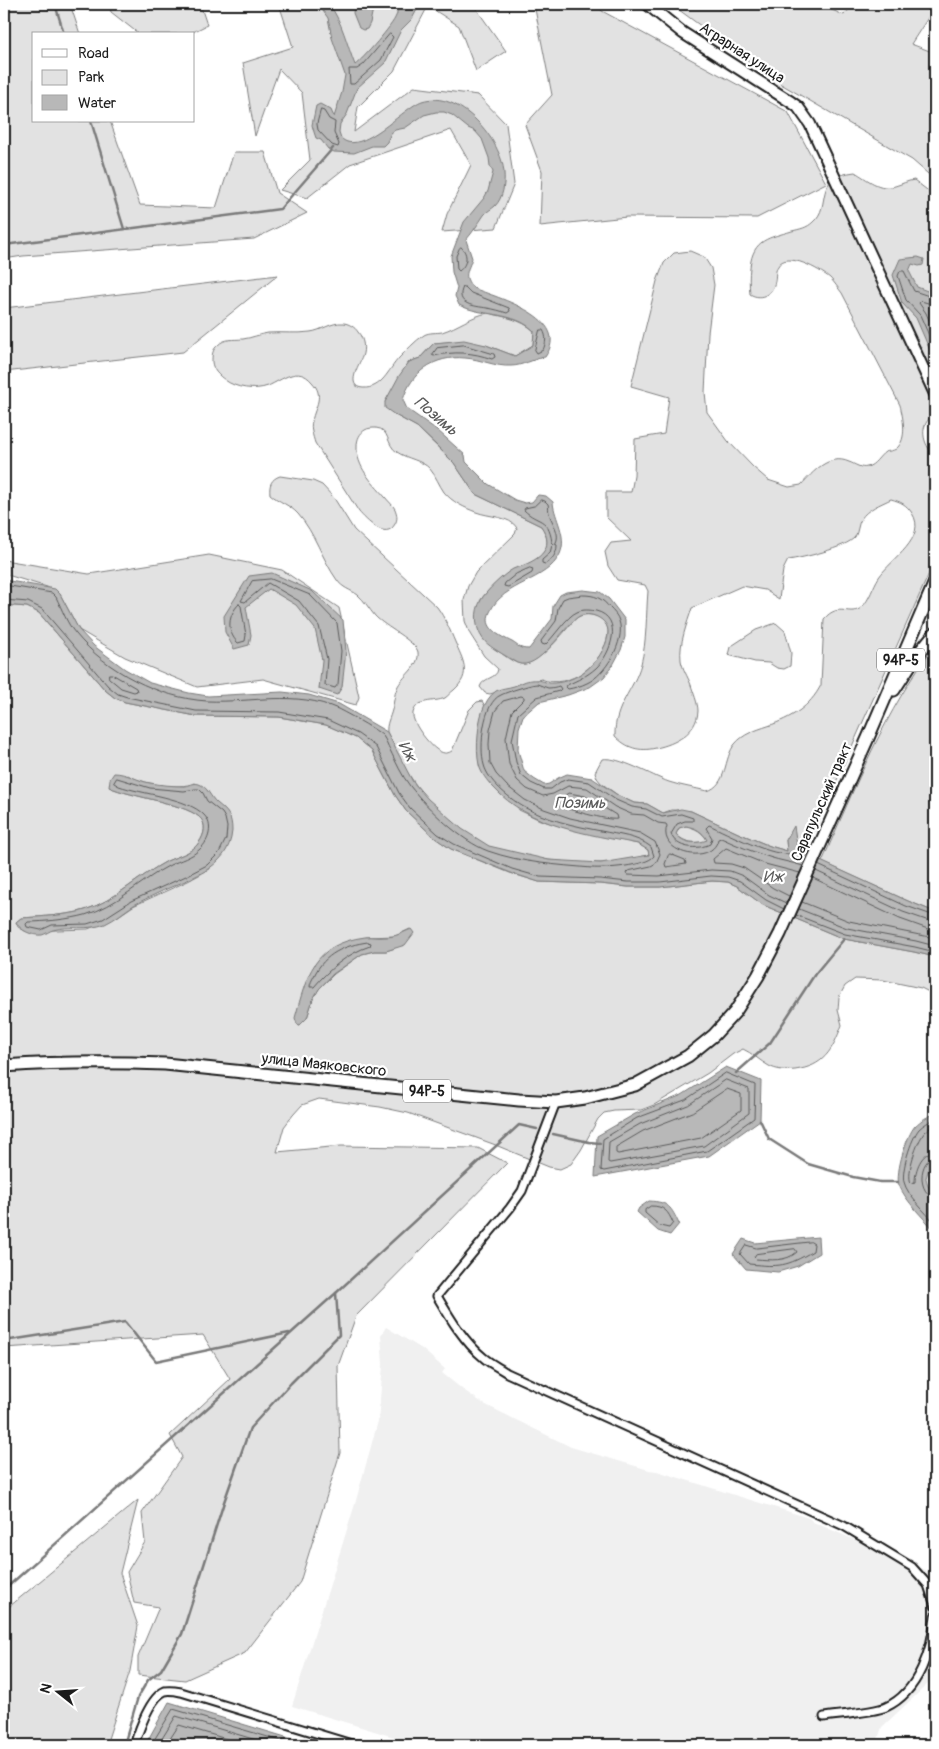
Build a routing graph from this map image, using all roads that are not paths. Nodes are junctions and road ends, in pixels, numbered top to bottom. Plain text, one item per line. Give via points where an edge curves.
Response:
1 (647, 4) edge
2 (935, 394) edge
3 (935, 582) edge
4 (935, 634) edge
5 (868, 738) junction
6 (780, 934) joint
7 (4, 1066) edge
8 (556, 1102) junction
9 (935, 1606) edge
10 (935, 1616) edge
11 (824, 1716) dead end
12 (134, 1745) edge
13 (355, 1745) edge

1 - 2 street, Аграрная улица via 683,33 798,107 810,124
3 - 5 main road, Сарапульский тракт / 94Р-5
4 - 5 main road, Сарапульский тракт / 94Р-5 via 893,691
5 - 6 main road, Сарапульский тракт / 94Р-5
6 - 8 main road, улица Маяковского / 94Р-5 via 735,1012 688,1056 635,1085
7 - 8 main road, улица Маяковского / 94Р-5 via 55,1062 165,1064
8 - 9 street via 522,1191 437,1296 466,1340 484,1359 507,1373 844,1526 912,1567 928,1584
10 - 11 street via 923,1666 899,1698 884,1708
12 - 13 street via 156,1696 167,1690

